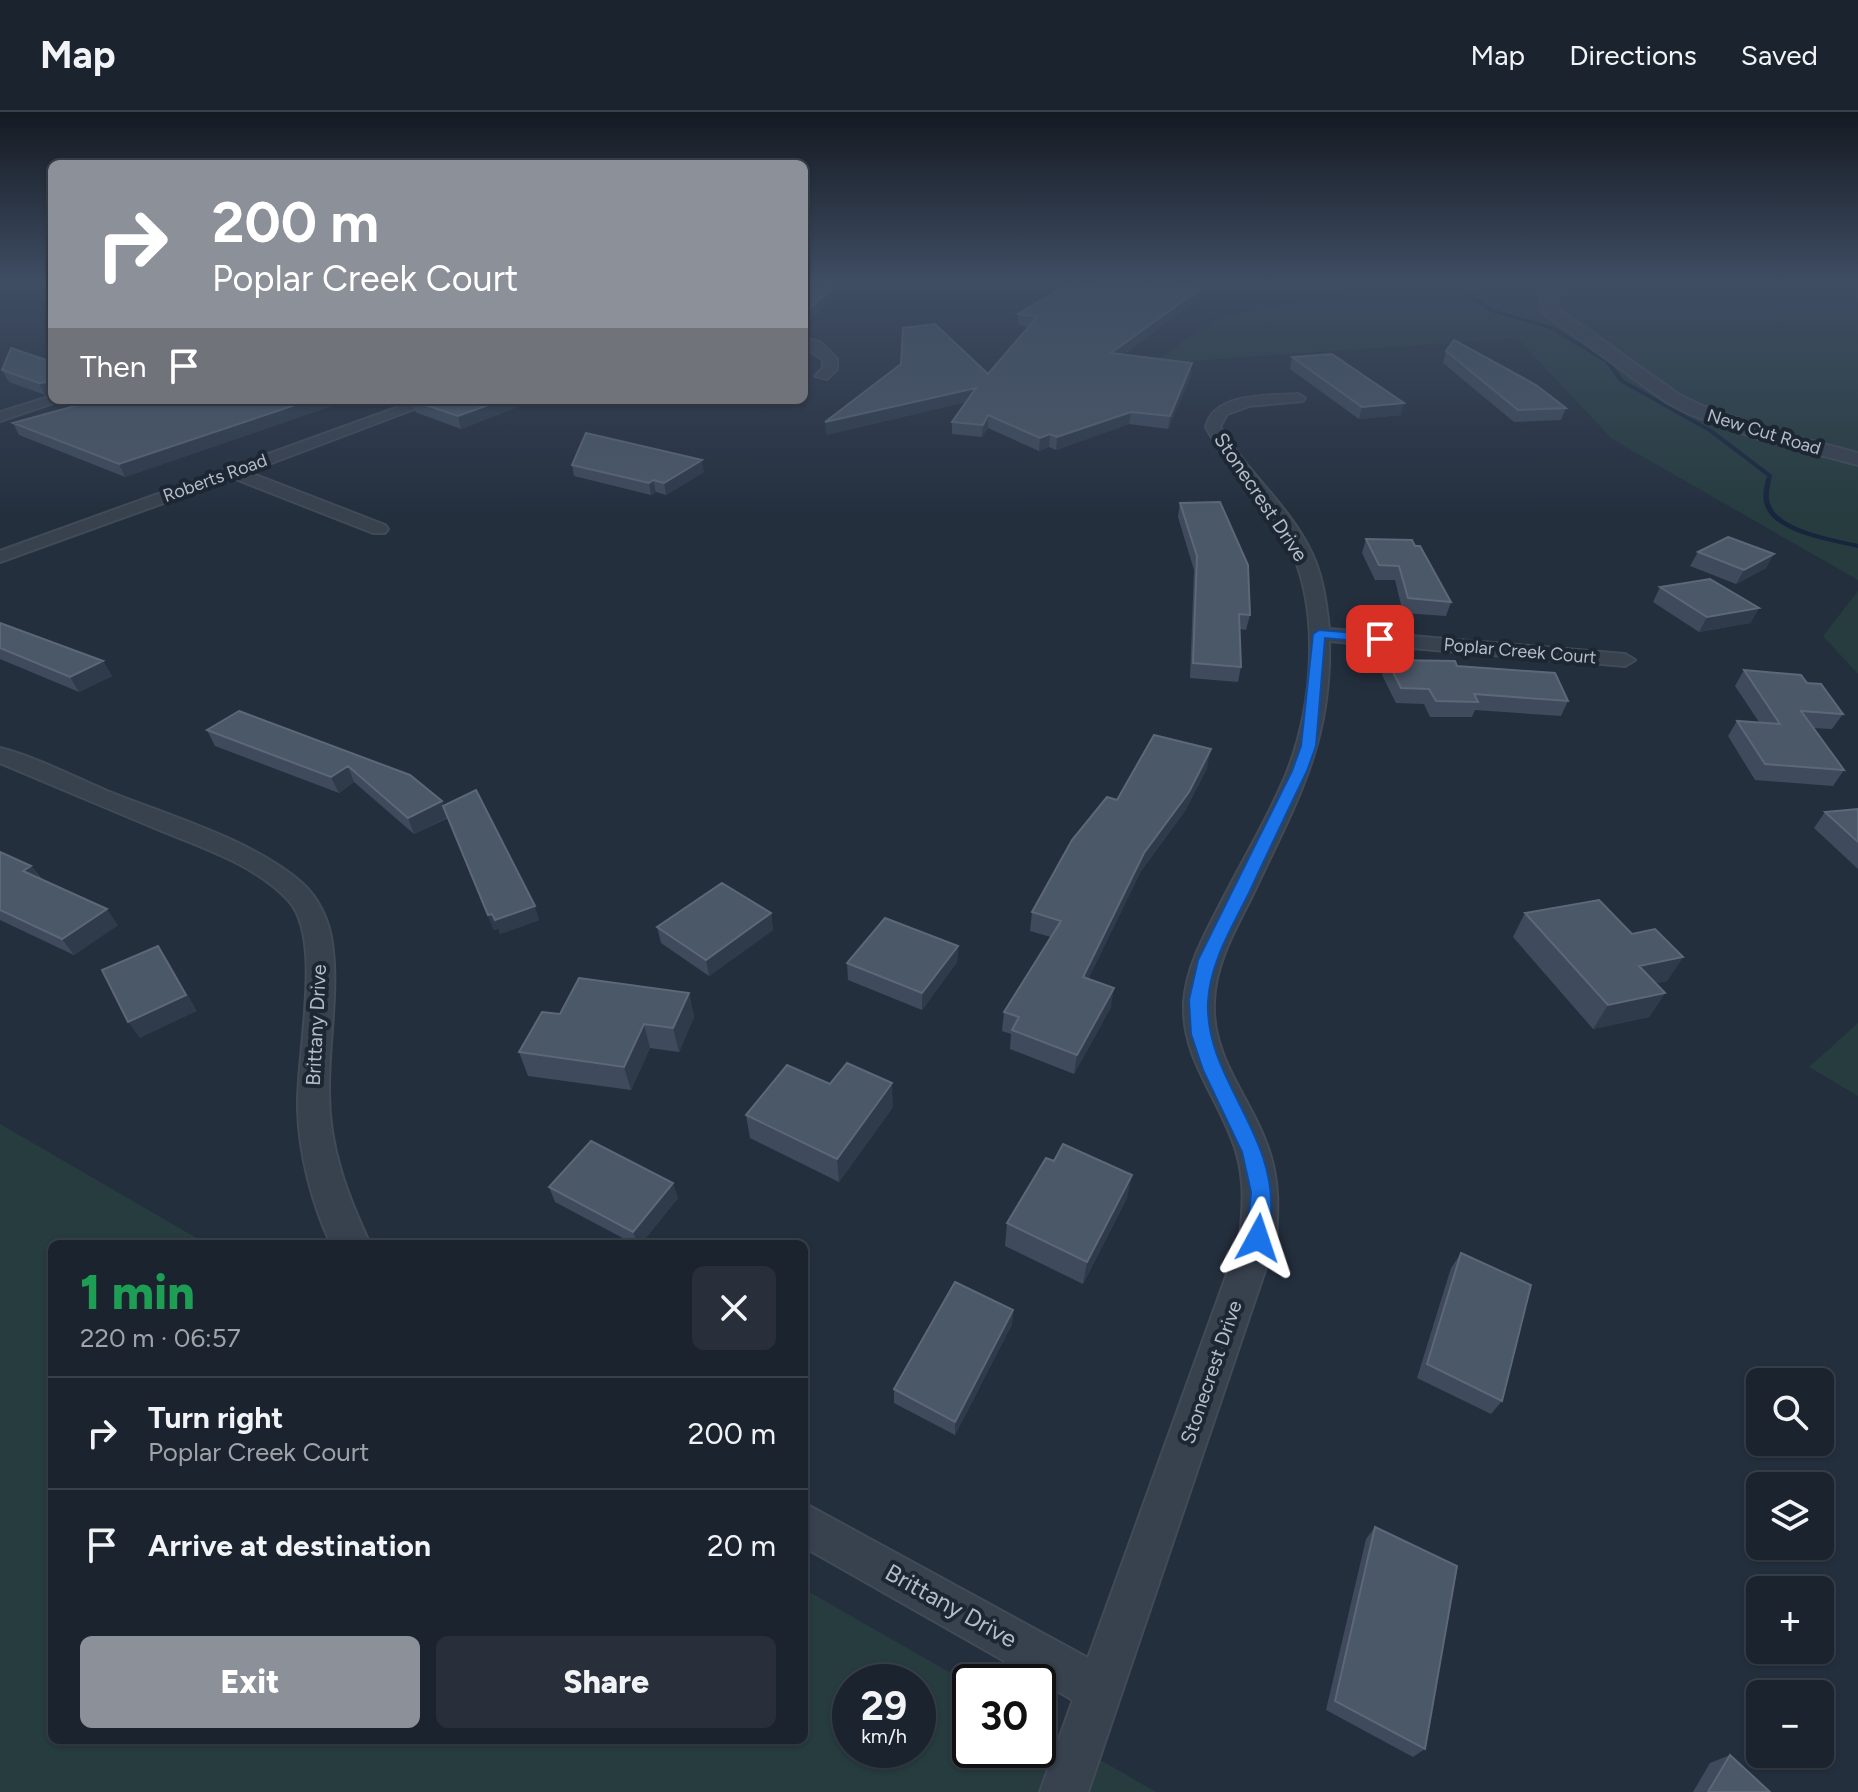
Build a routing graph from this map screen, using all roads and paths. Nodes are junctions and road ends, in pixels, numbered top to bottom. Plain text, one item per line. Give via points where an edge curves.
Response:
1 (829, 358) edge
2 (1617, 358) edge
3 (822, 376) dead end
4 (1298, 398) dead end
5 (48, 402) edge
6 (420, 404) edge
7 (0, 417) edge
8 (1858, 459) edge
9 (233, 472) junction
10 (379, 529) dead end
11 (0, 557) edge
12 (1319, 634) junction
13 (1625, 660) dead end
14 (0, 755) edge
15 (348, 1240) edge
16 (808, 1526) edge
17 (1099, 1689) junction
18 (1064, 1792) edge

1 - 3 street via 830,369
2 - 8 street, New Cut Road via 1693,410
4 - 12 street, Stonecrest Drive via 1235,406 1215,418 1213,427 1299,546 1317,597
5 - 7 street
6 - 9 street, Roberts Road
9 - 10 street
9 - 11 street, Roberts Road
12 - 13 street, Poplar Creek Court
12 - 17 street, Stonecrest Drive via 1308,746 1207,960 1199,1000 1200,1034 1253,1152 1262,1192 1258,1238
14 - 15 street, Brittany Drive via 246,857 306,903 321,965 313,1097 321,1167
16 - 17 street, Brittany Drive
17 - 18 street, Stonecrest Drive

